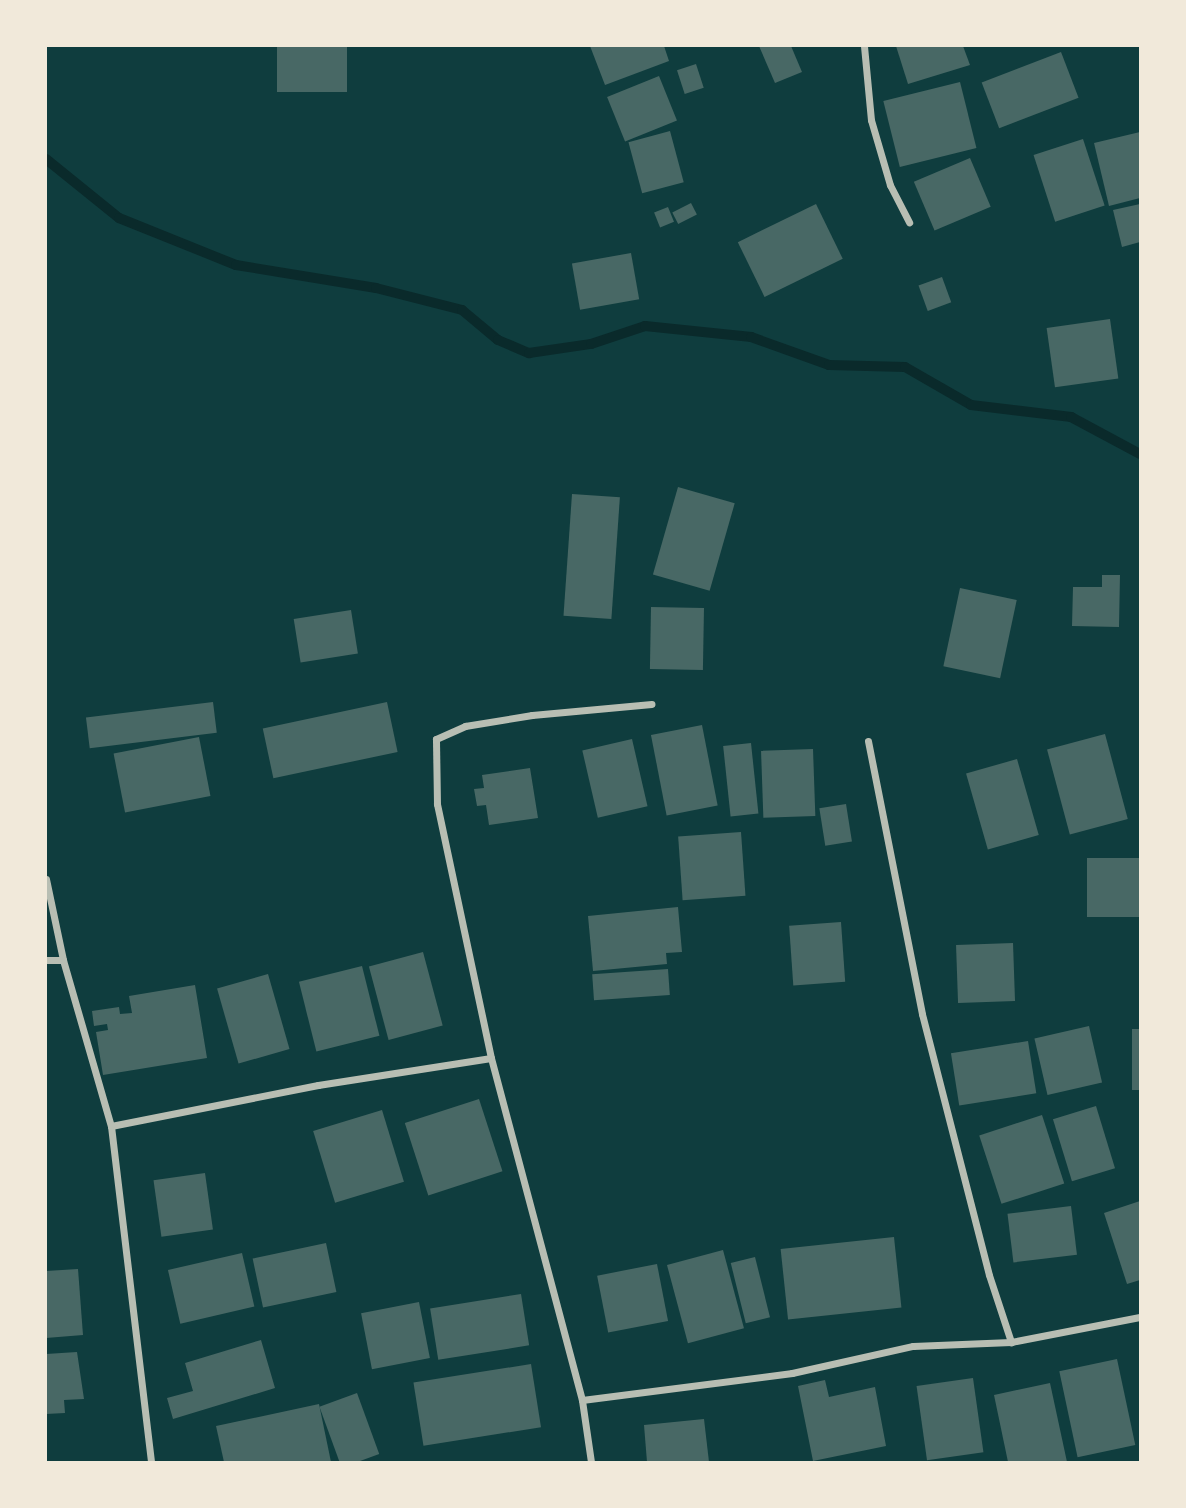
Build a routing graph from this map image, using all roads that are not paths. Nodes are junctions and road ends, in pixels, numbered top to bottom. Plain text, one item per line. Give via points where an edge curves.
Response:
1 (864, 46) edge
2 (909, 222) dead end
3 (651, 704) dead end
4 (868, 741) dead end
5 (46, 879) edge
6 (46, 960) edge
7 (63, 960) junction
8 (491, 1058) junction
9 (111, 1126) junction
10 (1140, 1317) edge
11 (1011, 1342) junction
12 (582, 1400) junction
13 (151, 1462) edge
14 (591, 1462) edge

1 - 2 street via 871,120 890,185
3 - 8 street via 532,715 465,726 436,739 437,804
4 - 11 street via 922,1014
5 - 7 street
6 - 7 street
7 - 9 street
8 - 9 street via 318,1085
8 - 12 street
9 - 13 street
10 - 11 street
11 - 12 street via 913,1346 792,1373
12 - 14 street

